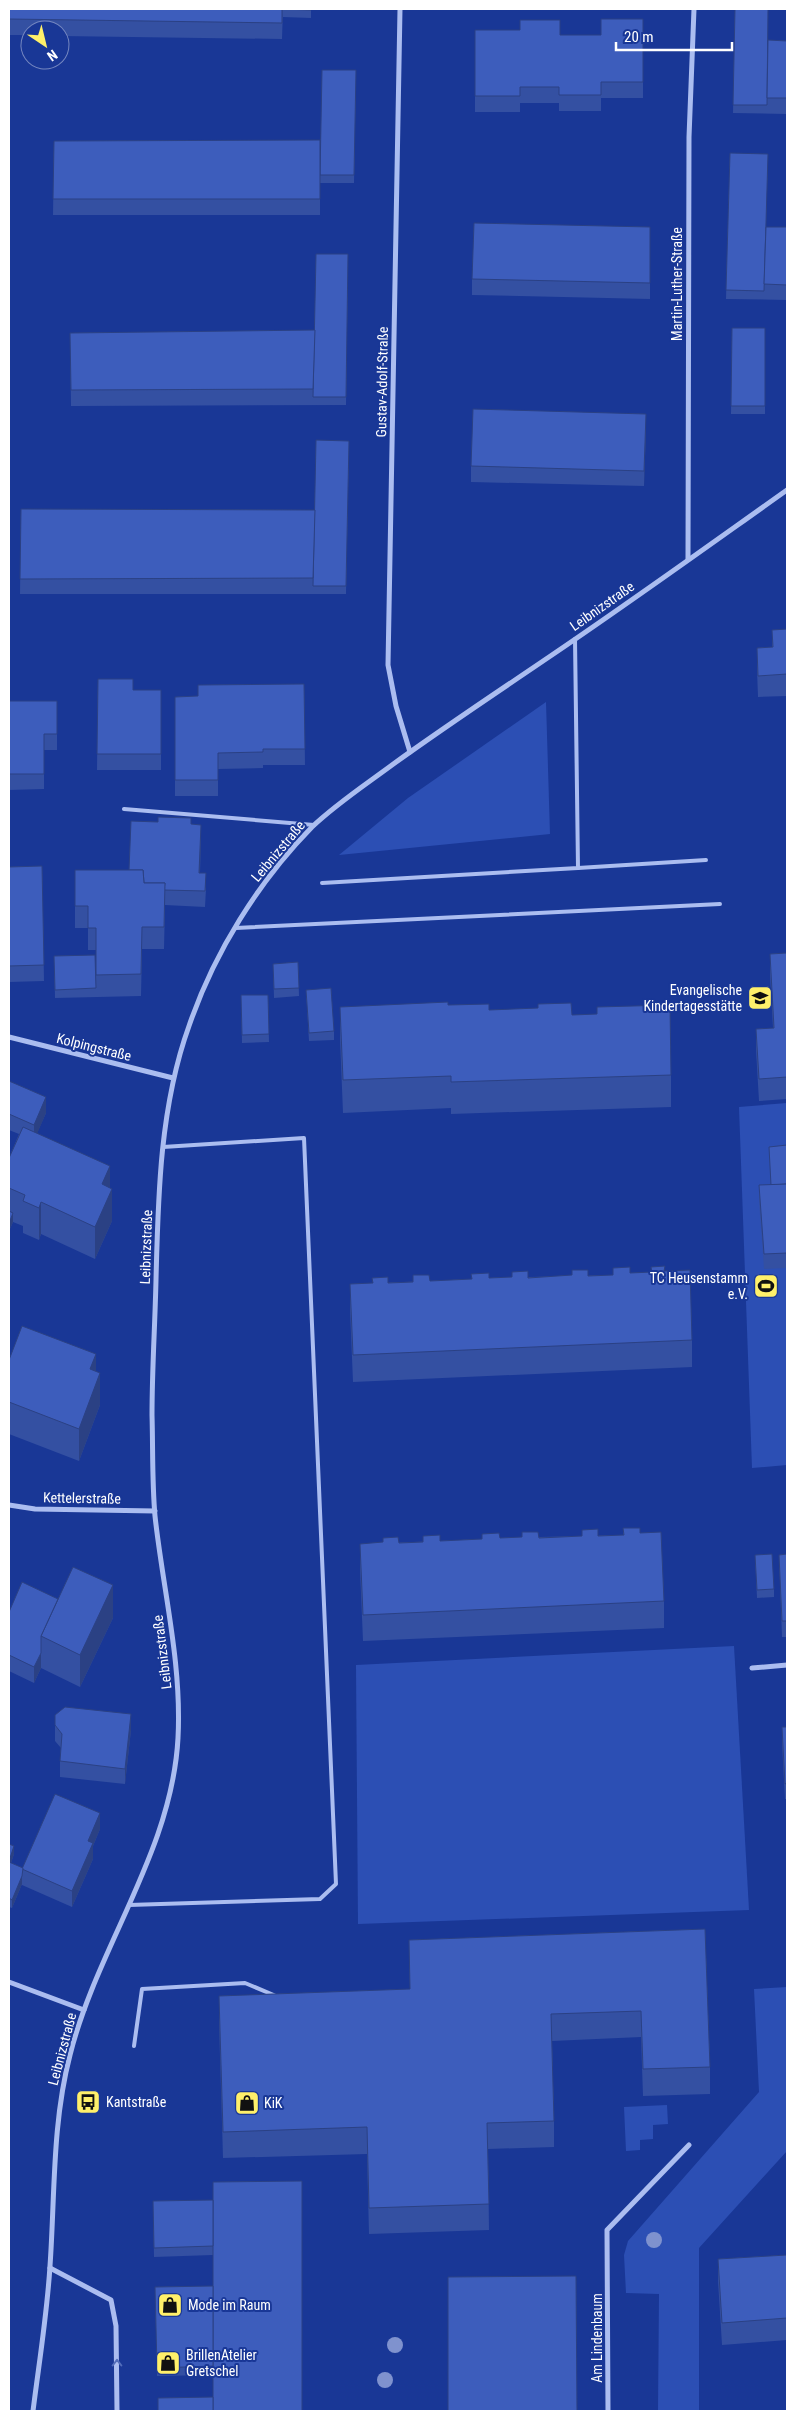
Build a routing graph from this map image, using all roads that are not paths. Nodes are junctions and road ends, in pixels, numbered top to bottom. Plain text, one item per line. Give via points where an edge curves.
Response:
1 (400, 9) edge
2 (694, 9) edge
3 (787, 490) edge
4 (688, 560) junction
5 (575, 639) junction
6 (410, 752) junction
7 (124, 809) dead end
8 (314, 825) junction
9 (706, 860) dead end
10 (578, 868) junction
11 (322, 883) dead end
12 (720, 904) dead end
13 (236, 928) junction
14 (9, 1037) edge
15 (173, 1078) junction
16 (163, 1148) junction
17 (9, 1505) edge
18 (155, 1511) junction
19 (787, 1665) edge
20 (752, 1668) dead end
21 (130, 1904) junction
22 (9, 1982) edge
23 (279, 1998) edge
24 (84, 2010) junction
25 (134, 2046) dead end
26 (689, 2145) dead end
27 (50, 2268) junction
28 (33, 2411) edge
29 (117, 2411) edge
30 (608, 2411) edge

1 - 6 street, Gustav-Adolf-Straße via 388,665
2 - 4 street, Martin-Luther-Straße via 689,146
3 - 4 street, Leibnizstraße
4 - 5 street, Leibnizstraße
5 - 6 street, Leibnizstraße
5 - 10 lane
6 - 8 street, Leibnizstraße via 344,799
7 - 8 lane
8 - 13 street, Leibnizstraße via 258,892
9 - 10 lane
10 - 11 lane
12 - 13 lane
13 - 15 street, Leibnizstraße via 212,971 188,1026
14 - 15 street, Kolpingstraße
15 - 16 street, Leibnizstraße
16 - 18 street, Leibnizstraße via 157,1222 153,1375
16 - 21 lane via 304,1138 336,1884 320,1899
17 - 18 street, Kettelerstraße via 35,1509
18 - 21 street, Leibnizstraße via 176,1669 178,1738 175,1776 166,1809
19 - 20 street
21 - 24 street, Leibnizstraße
22 - 24 street
23 - 25 lane via 245,1983 142,1989
24 - 27 street, Leibnizstraße via 70,2052 56,2135
26 - 30 street, Am Lindenbaum via 607,2230
27 - 28 street, Leibnizstraße
29 -> 27 street via 116,2326 110,2300

